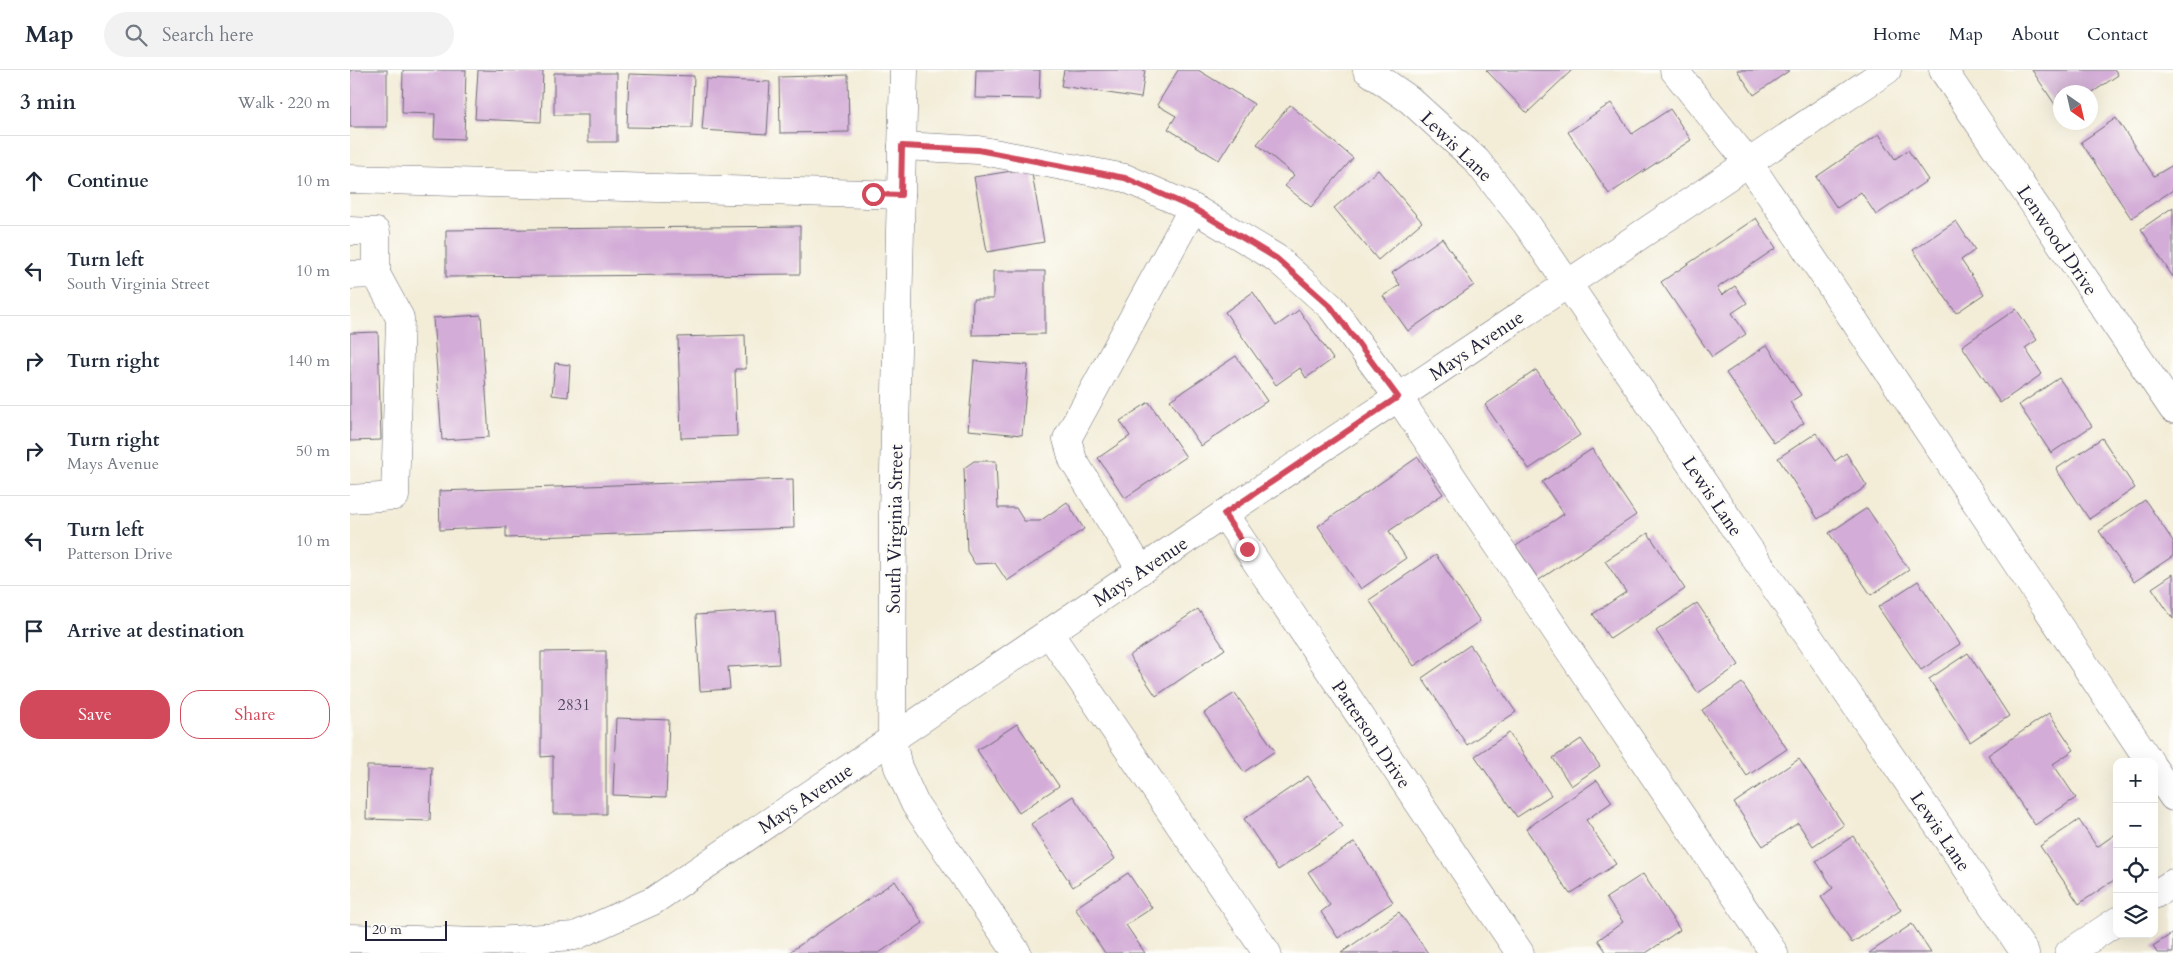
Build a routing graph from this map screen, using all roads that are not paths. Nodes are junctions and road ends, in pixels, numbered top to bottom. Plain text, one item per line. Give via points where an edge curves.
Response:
1 (904, 70) edge
2 (1367, 70) edge
3 (1674, 70) edge
4 (1887, 70) edge
5 (1943, 70) edge
6 (902, 146) junction
7 (1748, 162) junction
8 (350, 178) edge
9 (901, 195) junction
10 (1193, 208) junction
11 (350, 231) edge
12 (363, 274) edge
13 (1568, 283) junction
14 (1398, 397) junction
15 (2173, 409) edge
16 (350, 498) edge
17 (1224, 514) junction
18 (1141, 570) junction
19 (1049, 633) junction
20 (892, 740) junction
21 (2147, 758) edge
22 (2158, 775) edge
23 (2173, 797) edge
24 (2173, 883) edge
25 (2157, 893) edge
26 (2113, 924) edge
27 (350, 938) edge
28 (1017, 953) edge
29 (1267, 953) edge
30 (1520, 953) edge
31 (1774, 953) edge
32 (2025, 953) edge
33 (2069, 953) edge

1 - 6 street, South Virginia Street
2 - 13 street, Lewis Lane via 1410,100 1476,160
3 - 7 street
4 - 7 street, Mays Avenue
5 - 15 street, Lenwood Drive
6 - 9 street, South Virginia Street
6 - 10 street via 978,150 1125,178
7 - 13 street, Mays Avenue
7 - 21 street
8 - 9 street
9 - 20 street, South Virginia Street via 893,512
10 - 14 street via 1276,258 1331,307
10 - 18 street via 1067,439 1072,460
11 - 12 street via 376,232
12 - 16 street via 400,318 395,496
13 - 14 street, Mays Avenue
13 - 32 street, Lewis Lane
14 - 17 street, Mays Avenue
14 - 31 street
17 - 18 street, Mays Avenue
17 - 30 street, Patterson Drive
18 - 19 street, Mays Avenue
19 - 20 street, Mays Avenue
19 - 29 street
20 - 27 street, Mays Avenue via 652,901 575,936 480,942
20 - 28 street, South Virginia Street via 898,767 915,804
22 - 23 street
24 - 25 street
26 - 33 street

